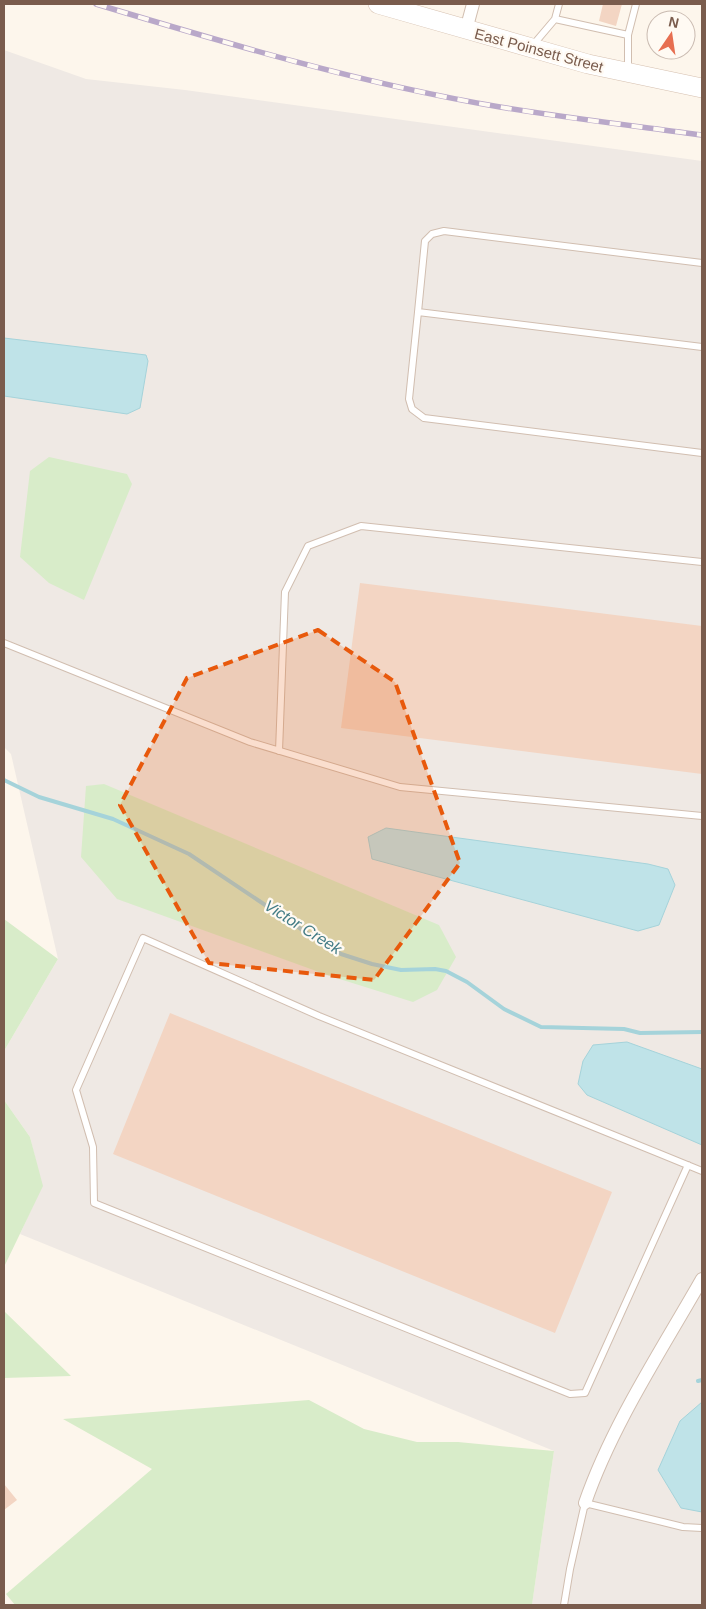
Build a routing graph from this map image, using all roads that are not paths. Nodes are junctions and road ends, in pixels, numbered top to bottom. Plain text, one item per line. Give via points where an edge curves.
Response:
1 (378, 4) edge
2 (473, 4) edge
3 (559, 4) edge
4 (636, 4) edge
5 (555, 19) junction
6 (466, 30) junction
7 (628, 35) junction
8 (531, 48) junction
9 (628, 73) junction
10 (702, 88) edge
11 (702, 263) edge
12 (418, 312) junction
13 (702, 347) edge
14 (702, 453) edge
15 (702, 562) edge
16 (4, 643) edge
17 (279, 751) junction
18 (702, 816) edge
19 (688, 1165) junction
20 (702, 1171) edge
21 (702, 1278) edge
22 (585, 1503) junction
23 (702, 1528) edge
24 (564, 1605) edge

1 - 6 main road, East Poinsett Street
2 - 6 street
3 - 5 lane
4 - 7 lane
5 - 7 lane
5 - 8 lane
6 - 8 main road, East Poinsett Street
7 - 9 lane
8 - 9 main road, East Poinsett Street
9 - 10 main road, East Poinsett Street
11 - 12 lane via 444,230 432,234 425,241
12 - 13 lane
12 - 14 lane via 409,399 412,409 424,418
15 - 17 lane via 361,526 308,546 285,592
16 - 17 lane
17 - 18 lane via 400,787
19 - 19 lane via 319,1016 143,938 76,1090 93,1147 94,1203 570,1394 585,1393
19 - 20 lane
21 - 22 street via 611,1438
22 - 23 lane via 683,1527
22 - 24 lane

